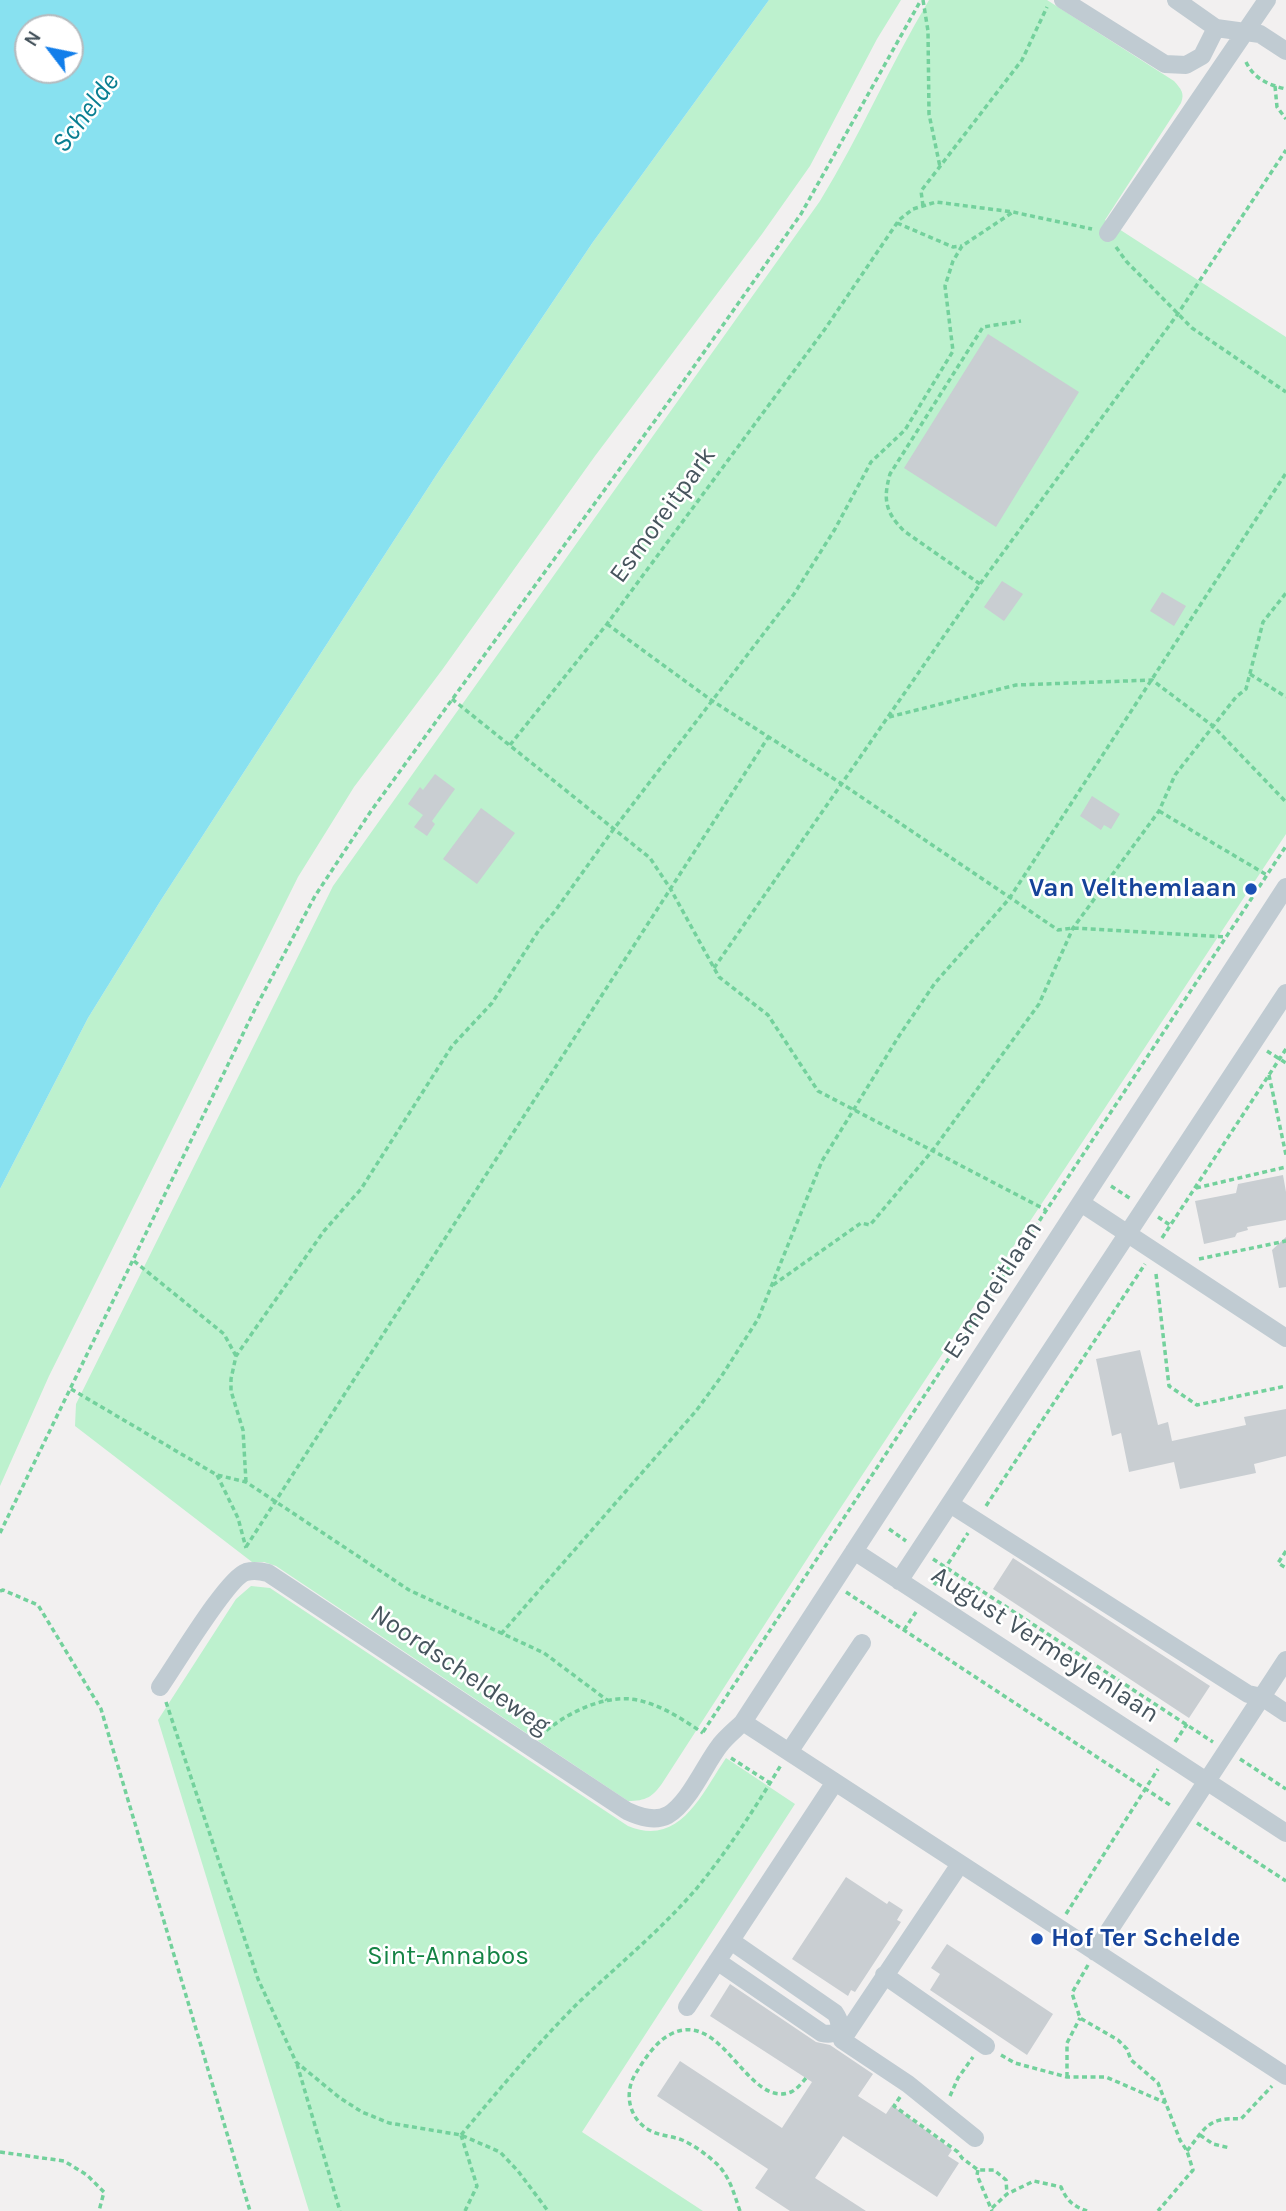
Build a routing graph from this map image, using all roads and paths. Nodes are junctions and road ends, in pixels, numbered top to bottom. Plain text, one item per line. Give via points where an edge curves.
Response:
1 (922, 0) edge
2 (1176, 0) edge
3 (1267, 0) edge
4 (1056, 1) edge
5 (1216, 28) junction
6 (1242, 35) junction
7 (1286, 51) edge
8 (1275, 86) junction
9 (1286, 89) edge
10 (1286, 119) edge
11 (1286, 150) edge
12 (940, 167) junction
13 (923, 206) junction
14 (1013, 212) junction
15 (897, 223) junction
16 (1108, 233) junction
17 (962, 246) junction
18 (1177, 315) junction
19 (1021, 321) dead end
20 (1286, 392) edge
21 (1286, 473) edge
22 (980, 584) junction
23 (1286, 593) edge
24 (607, 624) junction
25 (1250, 674) junction
26 (1152, 680) junction
27 (1286, 697) edge
28 (452, 699) junction
29 (711, 700) junction
30 (888, 717) junction
31 (1213, 726) junction
32 (769, 736) junction
33 (510, 745) junction
34 (842, 784) junction
35 (1286, 802) edge
36 (1159, 811) junction
37 (613, 830) junction
38 (1286, 846) edge
39 (1267, 874) junction
40 (1286, 887) edge
41 (670, 888) junction
42 (1009, 899) junction
43 (1073, 928) junction
44 (1226, 937) junction
45 (714, 968) junction
46 (1286, 993) edge
47 (1254, 1042) junction
48 (1286, 1049) edge
49 (1280, 1059) junction
50 (1286, 1063) edge
51 (1269, 1075) junction
52 (854, 1110) junction
53 (933, 1150) junction
54 (1286, 1155) edge
55 (1077, 1164) junction
56 (1286, 1167) edge
57 (1097, 1177) junction
58 (1194, 1189) junction
59 (1081, 1203) junction
60 (1144, 1208) junction
61 (1046, 1210) junction
62 (1170, 1225) junction
63 (1127, 1234) junction
64 (1286, 1241) edge
65 (1153, 1251) junction
66 (134, 1261) junction
67 (1206, 1268) dead end
68 (772, 1286) junction
69 (1286, 1338) edge
70 (236, 1356) junction
71 (1286, 1386) edge
72 (71, 1389) junction
73 (217, 1475) junction
74 (246, 1482) junction
75 (275, 1499) junction
76 (950, 1504) junction
77 (875, 1519) junction
78 (976, 1521) junction
79 (0, 1533) edge
80 (920, 1550) junction
81 (854, 1551) junction
82 (1286, 1551) edge
83 (946, 1567) junction
84 (1286, 1569) edge
85 (899, 1581) junction
86 (833, 1584) junction
87 (0, 1591) edge
88 (925, 1598) junction
89 (904, 1630) junction
90 (501, 1634) junction
91 (862, 1643) dead end
92 (1286, 1660) edge
93 (160, 1687) joint
94 (1262, 1697) junction
95 (607, 1700) junction
96 (1286, 1713) edge
97 (743, 1722) junction
98 (1187, 1724) junction
99 (703, 1732) junction
100 (721, 1744) junction
101 (528, 1747) junction
102 (1227, 1751) junction
103 (789, 1752) junction
104 (1166, 1756) junction
105 (835, 1782) junction
106 (1206, 1782) junction
107 (770, 1783) junction
108 (1145, 1789) junction
109 (1286, 1789) edge
110 (1185, 1815) junction
111 (1286, 1833) edge
112 (960, 1864) junction
113 (1286, 1881) edge
114 (1058, 1927) junction
115 (730, 1941) junction
116 (1095, 1952) junction
117 (718, 1961) junction
118 (884, 1976) junction
119 (687, 2007) dead end
120 (1080, 2018) junction
121 (986, 2046) junction
122 (296, 2062) junction
123 (1285, 2075) edge
124 (1067, 2077) junction
125 (806, 2078) dead end
126 (908, 2084) junction
127 (1167, 2103) junction
128 (946, 2114) junction
129 (461, 2135) junction
130 (1200, 2135) junction
131 (975, 2138) dead end
132 (1230, 2148) dead end
133 (1187, 2151) junction
134 (0, 2152) edge
135 (978, 2170) junction
136 (1007, 2194) junction
137 (992, 2210) edge
138 (99, 2211) edge
139 (250, 2211) edge
140 (340, 2211) edge
141 (465, 2211) edge
142 (548, 2211) edge
143 (740, 2211) edge
144 (1087, 2211) edge
145 (1158, 2211) edge

1 - 12 path via 928,31 929,114
1 - 28 path via 811,201
2 - 5 street
3 - 6 street
4 - 5 street via 1165,64 1186,65 1202,56
4 - 12 path via 1022,60
5 - 6 street
6 - 7 street via 1260,34
6 - 8 path via 1241,53 1249,69
6 - 16 street
8 - 9 path
8 - 10 path via 1277,107
11 - 18 path
12 - 13 path via 921,191
13 - 14 path via 936,202
13 - 15 path, Esmoreitpark
14 - 16 path
14 - 17 path
15 - 17 path via 953,247
15 - 24 path, Esmoreitpark via 825,329
16 - 18 path via 1126,261
17 - 29 path via 945,286 953,351 905,430 872,462 794,594
18 - 20 path
18 - 22 path
19 - 22 path via 984,327 890,474 885,492 893,520 904,531
21 - 26 path
22 - 30 path
23 - 25 path via 1263,622
24 - 29 path
24 - 33 path, Esmoreitpark
25 - 27 path
25 - 31 path via 1246,689
26 - 30 path via 1016,685
26 - 31 path
26 - 42 path
28 - 33 path
28 - 66 path via 315,896 257,1005
29 - 32 path
29 - 37 path
30 - 34 path
31 - 35 path
31 - 36 path via 1175,775
32 - 34 path
32 - 41 path
33 - 37 path
34 - 42 path
34 - 45 path
36 - 39 path
36 - 43 path
37 - 41 path via 650,858
37 - 70 path via 492,1003 452,1046 361,1189 324,1231
38 - 39 path
39 - 44 path
40 - 57 street, Esmoreitlaan
41 - 45 path
41 - 75 path
42 - 43 path via 1058,930
42 - 52 path via 935,983
43 - 44 path
43 - 53 path via 1039,1004
44 - 55 path
45 - 52 path via 719,977 768,1015 818,1091
46 - 47 street
47 - 49 path
47 - 60 street
48 - 49 path
49 - 50 path
49 - 51 path
51 - 54 path
51 - 58 path
52 - 53 path
52 - 68 path via 822,1161
53 - 61 path
53 - 68 path via 870,1225 861,1223
55 - 57 path
55 - 61 path
56 - 58 path
57 - 59 street, Esmoreitlaan
57 - 60 path
58 - 62 path
59 - 63 street
59 - 77 street, Esmoreitlaan
60 - 62 path
60 - 63 street
61 - 99 path
62 - 65 path
63 - 65 street
63 - 76 street
64 - 67 path via 1195,1260
65 - 69 street
65 - 71 path via 1169,1386 1197,1405
65 - 78 path
66 - 70 path via 224,1334
66 - 72 path
68 - 90 path via 758,1319 696,1411
70 - 74 path via 231,1391 243,1430
72 - 73 path
72 - 79 path
73 - 74 path
73 - 75 path via 246,1547
74 - 75 path
75 - 90 path via 410,1590
76 - 78 street
76 - 80 street
77 - 80 path
77 - 81 street, Esmoreitlaan
78 - 83 path
78 - 94 street via 1248,1694
80 - 83 path
80 - 85 street
81 - 85 street, August Vermeylenlaan
81 - 86 street, Esmoreitlaan
82 - 84 path via 1278,1563
83 - 88 path
83 - 98 path
85 - 88 street, August Vermeylenlaan
86 - 89 path
86 - 97 street, Esmoreitlaan
87 - 139 path via 38,1605 101,1709
88 - 89 path
88 - 104 street, August Vermeylenlaan
89 - 108 path
90 - 95 path via 544,1653
91 - 103 street
92 - 94 street
93 - 101 street, Noordscheldeweg via 229,1586 247,1571 262,1571
93 - 122 path via 258,1979
94 - 96 street
94 - 102 street
95 - 99 path via 643,1701
95 - 101 path via 552,1725
97 - 100 street, Noordscheldeweg
97 - 103 street
98 - 102 path
98 - 104 path
99 - 100 path
100 - 101 street, Noordscheldeweg via 678,1807 656,1819 627,1811
100 - 107 path via 725,1754
102 - 106 street
102 - 109 path
103 - 105 street
103 - 107 path
104 - 106 street, August Vermeylenlaan
104 - 108 path
105 - 112 street
105 - 115 street
106 - 110 street
106 - 111 street, August Vermeylenlaan
107 - 129 path via 743,1829 697,1887 529,2054
108 - 110 path
108 - 114 path
110 - 113 path
110 - 116 street
112 - 114 street
112 - 118 street
114 - 116 street
115 - 117 street
115 - 117 street via 828,2007 840,2027 831,2035 822,2033
116 - 120 path via 1072,1993
116 - 123 street
117 - 119 street
118 - 121 street
118 - 126 street via 842,2039
120 - 124 path via 1067,2043
120 - 127 path via 1118,2040 1131,2060 1158,2082
121 - 124 path via 1015,2063
121 - 128 path via 958,2078
122 - 129 path via 362,2112 389,2123
122 - 140 path
123 - 130 path via 1241,2119 1222,2118
124 - 127 path via 1106,2077
125 - 143 path via 793,2092 779,2095 761,2088 719,2043 687,2030 671,2033 655,2047 631,2081 628,2099 635,2119 650,2131 682,2140 716,2163 727,2176
126 - 128 street
126 - 135 path via 894,2106
127 - 133 path
128 - 131 street
129 - 141 path via 477,2186
129 - 142 path via 507,2158
130 - 132 path
130 - 133 path
133 - 145 path via 1193,2170
134 - 138 path via 64,2161 104,2192
135 - 136 path via 994,2170 1006,2180
135 - 137 path
136 - 137 path
136 - 144 path via 1034,2180 1060,2188 1074,2207

